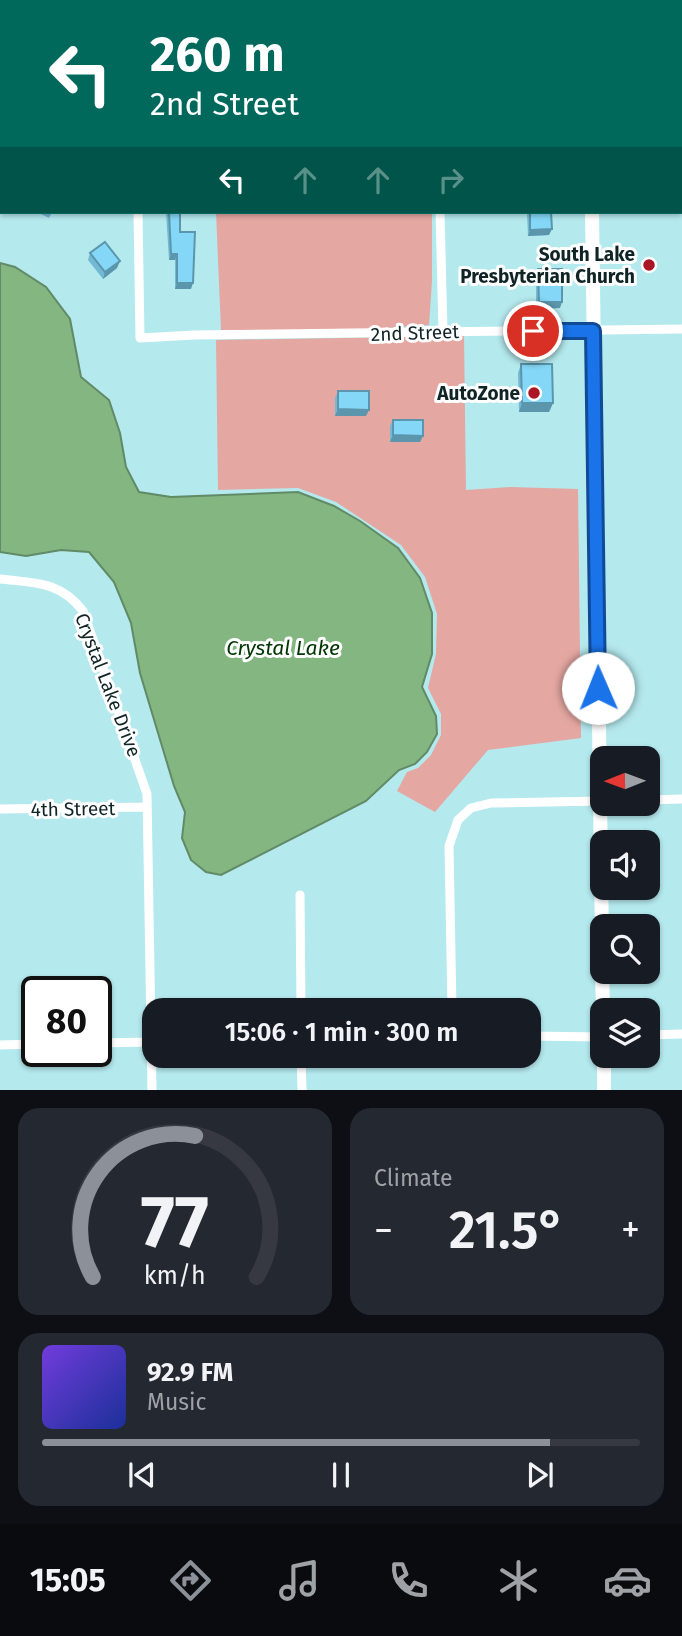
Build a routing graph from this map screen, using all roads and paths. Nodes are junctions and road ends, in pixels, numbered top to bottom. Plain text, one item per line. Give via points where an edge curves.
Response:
1 (138, 214) edge
2 (440, 214) edge
3 (592, 214) edge
4 (682, 329) edge
5 (593, 331) junction
6 (443, 332) junction
7 (0, 579) edge
8 (600, 746) edge
9 (682, 799) edge
10 (660, 800) edge
11 (590, 801) edge
12 (147, 807) junction
13 (0, 809) edge
14 (601, 816) edge
15 (300, 895) dead end
16 (602, 914) edge
17 (152, 998) edge
18 (301, 998) edge
19 (452, 998) edge
20 (682, 1034) edge
21 (660, 1035) edge
22 (541, 1036) edge
23 (590, 1037) edge
24 (142, 1042) edge
25 (112, 1043) edge
26 (21, 1044) edge
27 (0, 1045) edge
28 (152, 1068) edge
29 (301, 1068) edge
30 (604, 1068) edge
31 (152, 1090) edge
32 (302, 1090) edge
33 (604, 1090) edge

1 - 6 street, 2nd Street via 140,338
2 - 6 street
3 - 5 highway
4 - 5 street, 2nd Street
5 - 6 street, 2nd Street
5 - 8 highway
7 - 12 street, Crystal Lake Drive via 50,585 83,611 134,751
9 - 10 street
11 - 19 street via 491,803 471,808 458,820 449,846
12 - 13 street, 4th Street
12 - 17 street, Crystal Lake Drive
14 - 16 highway
15 - 18 street
20 - 21 street
22 - 23 street
24 - 25 street
26 - 27 street
28 - 31 street, Crystal Lake Drive
29 - 32 street
30 - 33 highway

